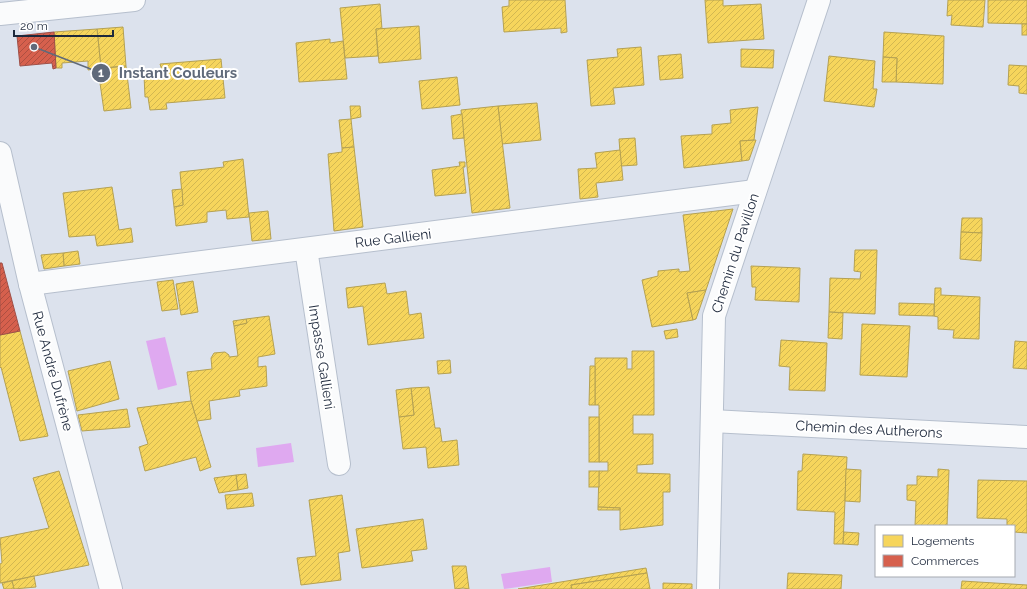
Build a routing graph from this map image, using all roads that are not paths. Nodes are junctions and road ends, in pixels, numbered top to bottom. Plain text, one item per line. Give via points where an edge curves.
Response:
1 (134, 0) edge
2 (819, 0) edge
3 (0, 14) edge
4 (0, 153) edge
5 (755, 191) junction
6 (306, 249) junction
7 (30, 284) junction
8 (712, 421) junction
9 (1027, 437) edge
10 (339, 464) dead end
11 (111, 589) edge
12 (708, 589) edge

1 - 3 street
2 - 5 street, Chemin du Pavillon
4 - 7 street, Rue André Dufrène
5 - 6 street, Rue Gallieni
5 - 8 street, Chemin du Pavillon via 714,316
6 - 7 street, Rue Gallieni
6 - 10 street, Impasse Gallieni
7 - 11 street, Rue André Dufrène
8 - 9 street, Chemin des Autherons
8 - 12 street, Chemin du Pavillon

